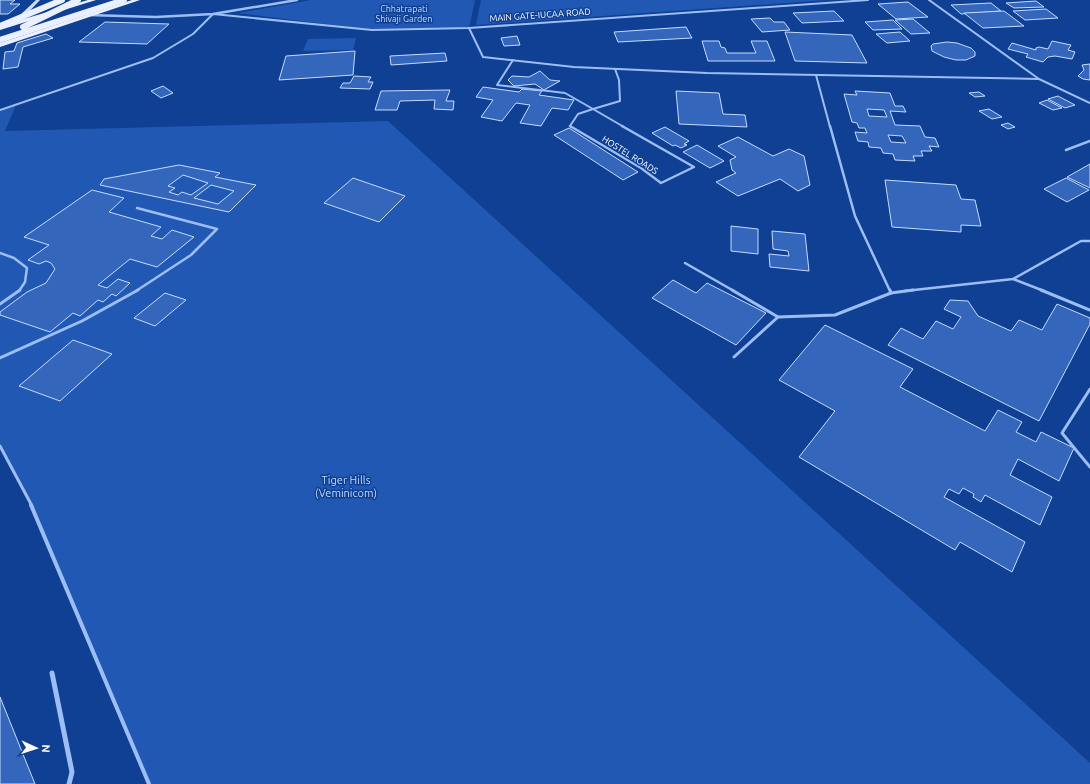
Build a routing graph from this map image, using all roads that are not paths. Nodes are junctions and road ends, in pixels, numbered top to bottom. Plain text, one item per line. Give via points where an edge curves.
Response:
1 (38, 0) edge
2 (62, 0) edge
3 (78, 0) edge
4 (85, 0) edge
5 (93, 0) edge
6 (124, 0) edge
7 (137, 0) edge
8 (297, 0) edge
9 (868, 0) edge
10 (929, 0) edge
11 (74, 6) junction
12 (213, 14) junction
13 (88, 15) junction
14 (22, 21) junction
15 (0, 28) edge
16 (469, 28) junction
17 (0, 37) edge
18 (0, 40) edge
19 (0, 44) edge
20 (513, 60) junction
21 (615, 69) junction
22 (816, 74) junction
23 (1039, 79) junction
24 (1090, 103) edge
25 (594, 109) junction
26 (0, 110) edge
27 (1090, 141) edge
28 (1066, 150) dead end
29 (137, 208) dead end
30 (1090, 241) edge
31 (0, 253) edge
32 (685, 263) dead end
33 (1013, 279) junction
34 (891, 293) junction
35 (0, 304) edge
36 (1090, 310) edge
37 (778, 317) junction
38 (734, 357) dead end
39 (0, 358) edge
40 (1090, 389) edge
41 (0, 446) edge
42 (1090, 466) edge
43 (52, 673) dead end
44 (69, 784) edge
45 (149, 784) edge

1 - 15 main road via 21,18
2 - 14 main road
2 - 15 main road, bridge
3 - 17 main road, bridge
4 - 11 main road
5 - 11 main road
6 - 18 main road, bridge
7 - 13 main road
8 - 12 street
9 - 16 lane, MAIN GATE-IUCAA ROAD
10 - 23 lane
11 - 14 main road
11 - 19 main road
12 - 13 street via 156,17
12 - 16 lane, MAIN GATE-IUCAA ROAD via 372,30
12 - 26 lane via 193,34 153,58
13 - 19 main road
14 - 15 main road
16 - 20 lane via 483,57
20 - 21 lane
20 - 25 lane, HOSTEL ROADS via 497,85 565,94
21 - 22 lane
21 - 25 lane via 619,80 620,101
22 - 23 lane
22 - 34 lane via 855,216
23 - 24 lane
25 - 25 lane, HOSTEL ROADS via 620,125 694,167 661,183 642,168 570,126 578,114
27 - 28 lane
29 - 39 lane via 217,229 212,237 177,265 134,293 53,336
30 - 33 lane via 1081,241
31 - 35 lane via 14,258 27,268 27,282 15,296
32 - 37 lane
33 - 34 lane
33 - 36 lane
34 - 37 lane via 835,315
37 - 38 lane
40 - 42 lane via 1062,433
41 - 45 lane via 36,514
43 - 44 street via 72,772

